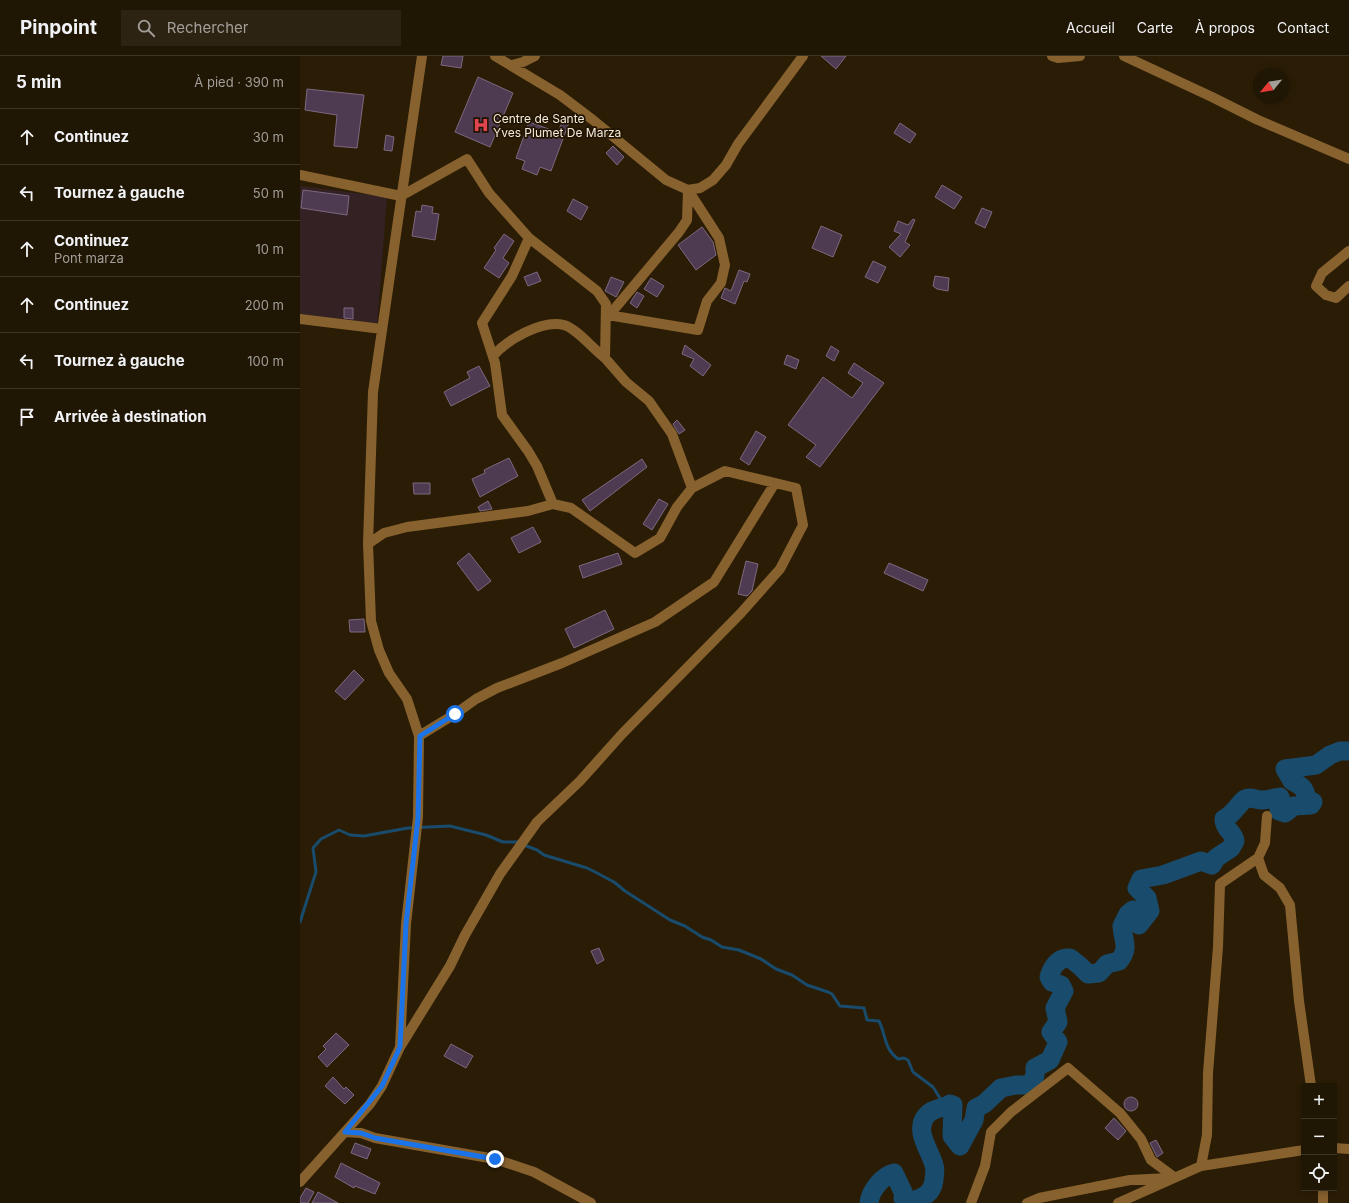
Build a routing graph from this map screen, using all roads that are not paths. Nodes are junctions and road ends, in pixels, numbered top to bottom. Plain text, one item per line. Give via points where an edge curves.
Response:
1 (422, 56) edge
2 (495, 56) edge
3 (535, 56) edge
4 (803, 56) edge
5 (1052, 56) edge
6 (1080, 56) edge
7 (1124, 56) edge
8 (524, 59) edge
9 (512, 65) junction
10 (1349, 159) edge
11 (300, 175) edge
12 (688, 190) junction
13 (401, 196) junction
14 (529, 238) junction
15 (1349, 251) edge
16 (1349, 286) edge
17 (300, 319) edge
18 (606, 319) junction
19 (382, 329) junction
20 (492, 356) junction
21 (604, 358) junction
22 (775, 483) junction
23 (692, 488) junction
24 (553, 504) junction
25 (368, 544) junction
26 (420, 736) junction
27 (1267, 816) dead end
28 (1258, 858) junction
29 (400, 1047) junction
30 (1311, 1083) edge
31 (345, 1132) junction
32 (1337, 1148) edge
33 (1349, 1149) edge
34 (1301, 1150) edge
35 (1201, 1166) junction
36 (1174, 1177) junction
37 (300, 1182) edge
38 (1322, 1191) edge
39 (591, 1203) edge
40 (971, 1203) edge
41 (1027, 1203) edge
42 (1118, 1203) edge
43 (1323, 1203) edge

1 - 13 street
2 - 9 street
3 - 8 street
4 - 12 street via 742,138 726,165 713,180 700,188
5 - 6 street
7 - 10 street via 1258,120
8 - 9 street
9 - 12 street via 560,95 666,180
11 - 13 street
12 - 18 street via 687,220
12 - 18 street via 719,238 725,265 721,283 707,301 698,330
13 - 14 street via 467,159 489,193
13 - 19 street
14 - 18 street via 597,291 606,304
14 - 20 street via 512,276 482,323
15 - 16 street via 1322,273 1316,286 1326,295 1336,298
17 - 19 street
18 - 21 street
19 - 25 street via 373,392
20 - 21 street via 520,335 546,325 565,325
20 - 24 street via 502,415 531,456
21 - 23 street via 626,382 649,401 672,434
22 - 23 street via 725,471
22 - 26 street via 714,582 656,622 497,688
22 - 29 street via 796,488 803,525 780,569 580,781 537,822 500,874 450,966
23 - 24 street via 677,507 660,538 635,554 571,508
24 - 25 street via 528,511 407,527 384,533
25 - 26 street via 371,621 389,673 407,699
26 - 29 street via 418,818 406,924
27 - 28 street via 1265,843
28 - 30 street via 1264,875 1280,888 1290,905 1299,1001
28 - 35 street via 1220,884 1208,1073 1207,1135
29 - 31 street via 382,1086
31 - 37 street
31 - 39 street via 495,1159 534,1172
32 - 33 street
34 - 35 street
35 - 36 street
36 - 40 street via 1151,1160 1141,1139 1120,1113 1068,1068 1011,1112 991,1132 985,1166
36 - 41 street via 1130,1180 1039,1198
36 - 42 street
38 - 43 street

